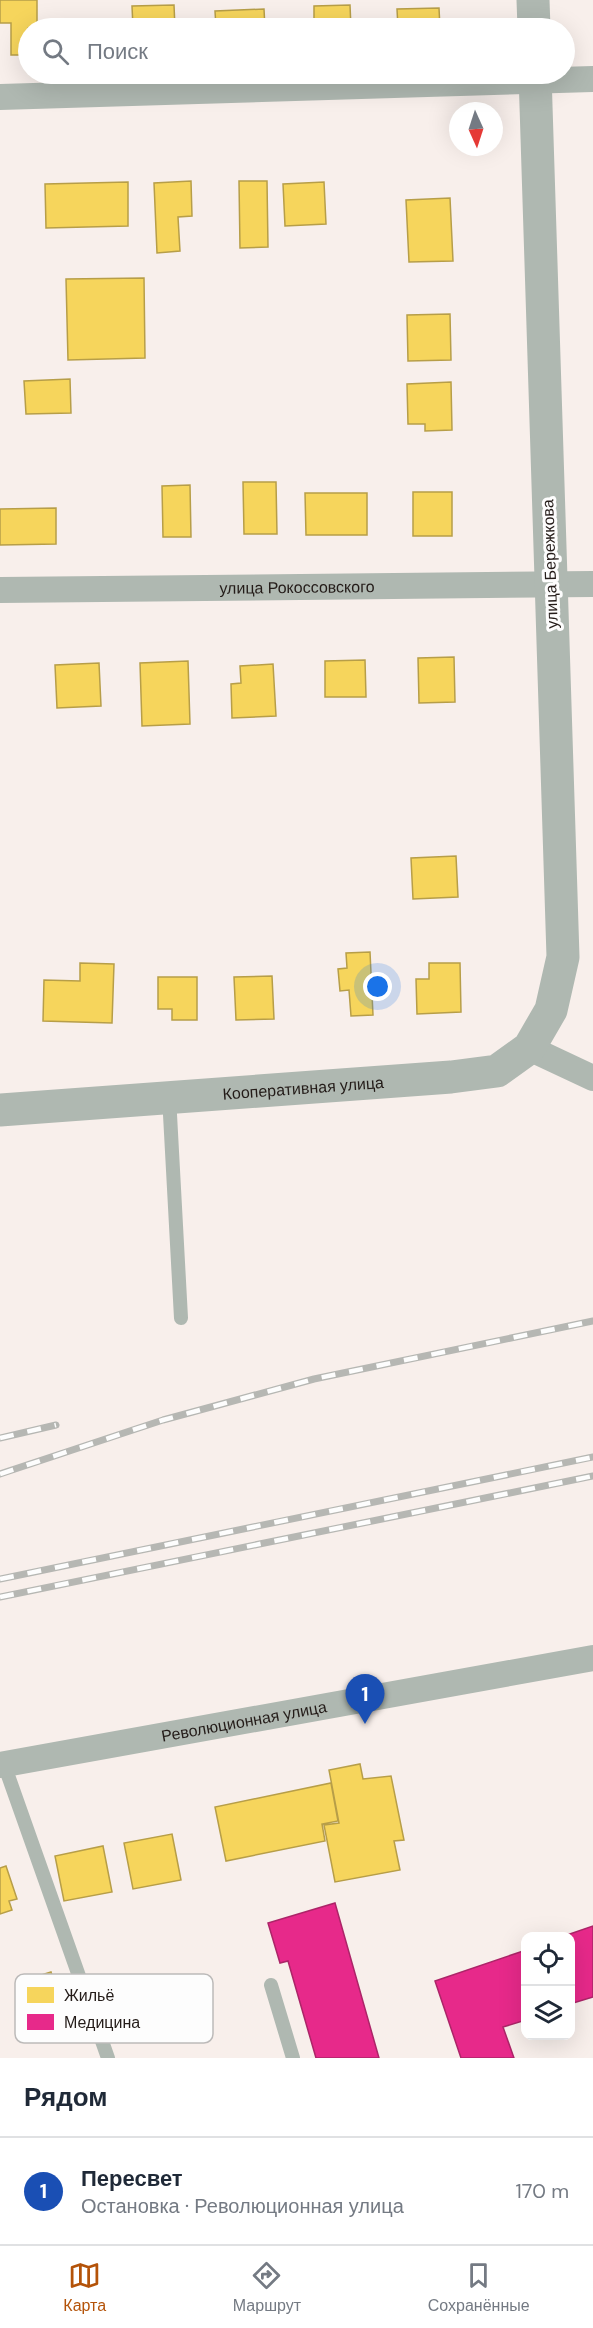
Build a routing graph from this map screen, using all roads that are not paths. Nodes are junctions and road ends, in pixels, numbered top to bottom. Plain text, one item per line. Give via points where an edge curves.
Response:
1 (533, 0) edge
2 (534, 18) edge
3 (575, 78) edge
4 (593, 79) edge
5 (348, 84) edge
6 (535, 84) edge
7 (0, 97) edge
8 (593, 584) edge
9 (551, 585) junction
10 (0, 590) edge
11 (529, 1048) junction
12 (593, 1078) edge
13 (169, 1096) junction
14 (0, 1110) edge
15 (181, 1318) dead end
16 (593, 1658) edge
17 (2, 1765) edge
18 (78, 1974) edge
19 (271, 1985) dead end
20 (103, 2043) edge
21 (108, 2058) edge
22 (293, 2058) edge

1 - 2 street
3 - 4 street
5 - 7 street
6 - 9 street, улица Бережкова
8 - 9 street, улица Рокоссовского
9 - 10 street, улица Рокоссовского
9 - 11 street, улица Бережкова via 563,957 551,1010
11 - 12 street
11 - 13 street, Кооперативная улица via 497,1071
13 - 14 street, Кооперативная улица
13 - 15 lane
16 - 17 street, Революционная улица
17 - 18 lane
19 - 22 lane
20 - 21 lane

